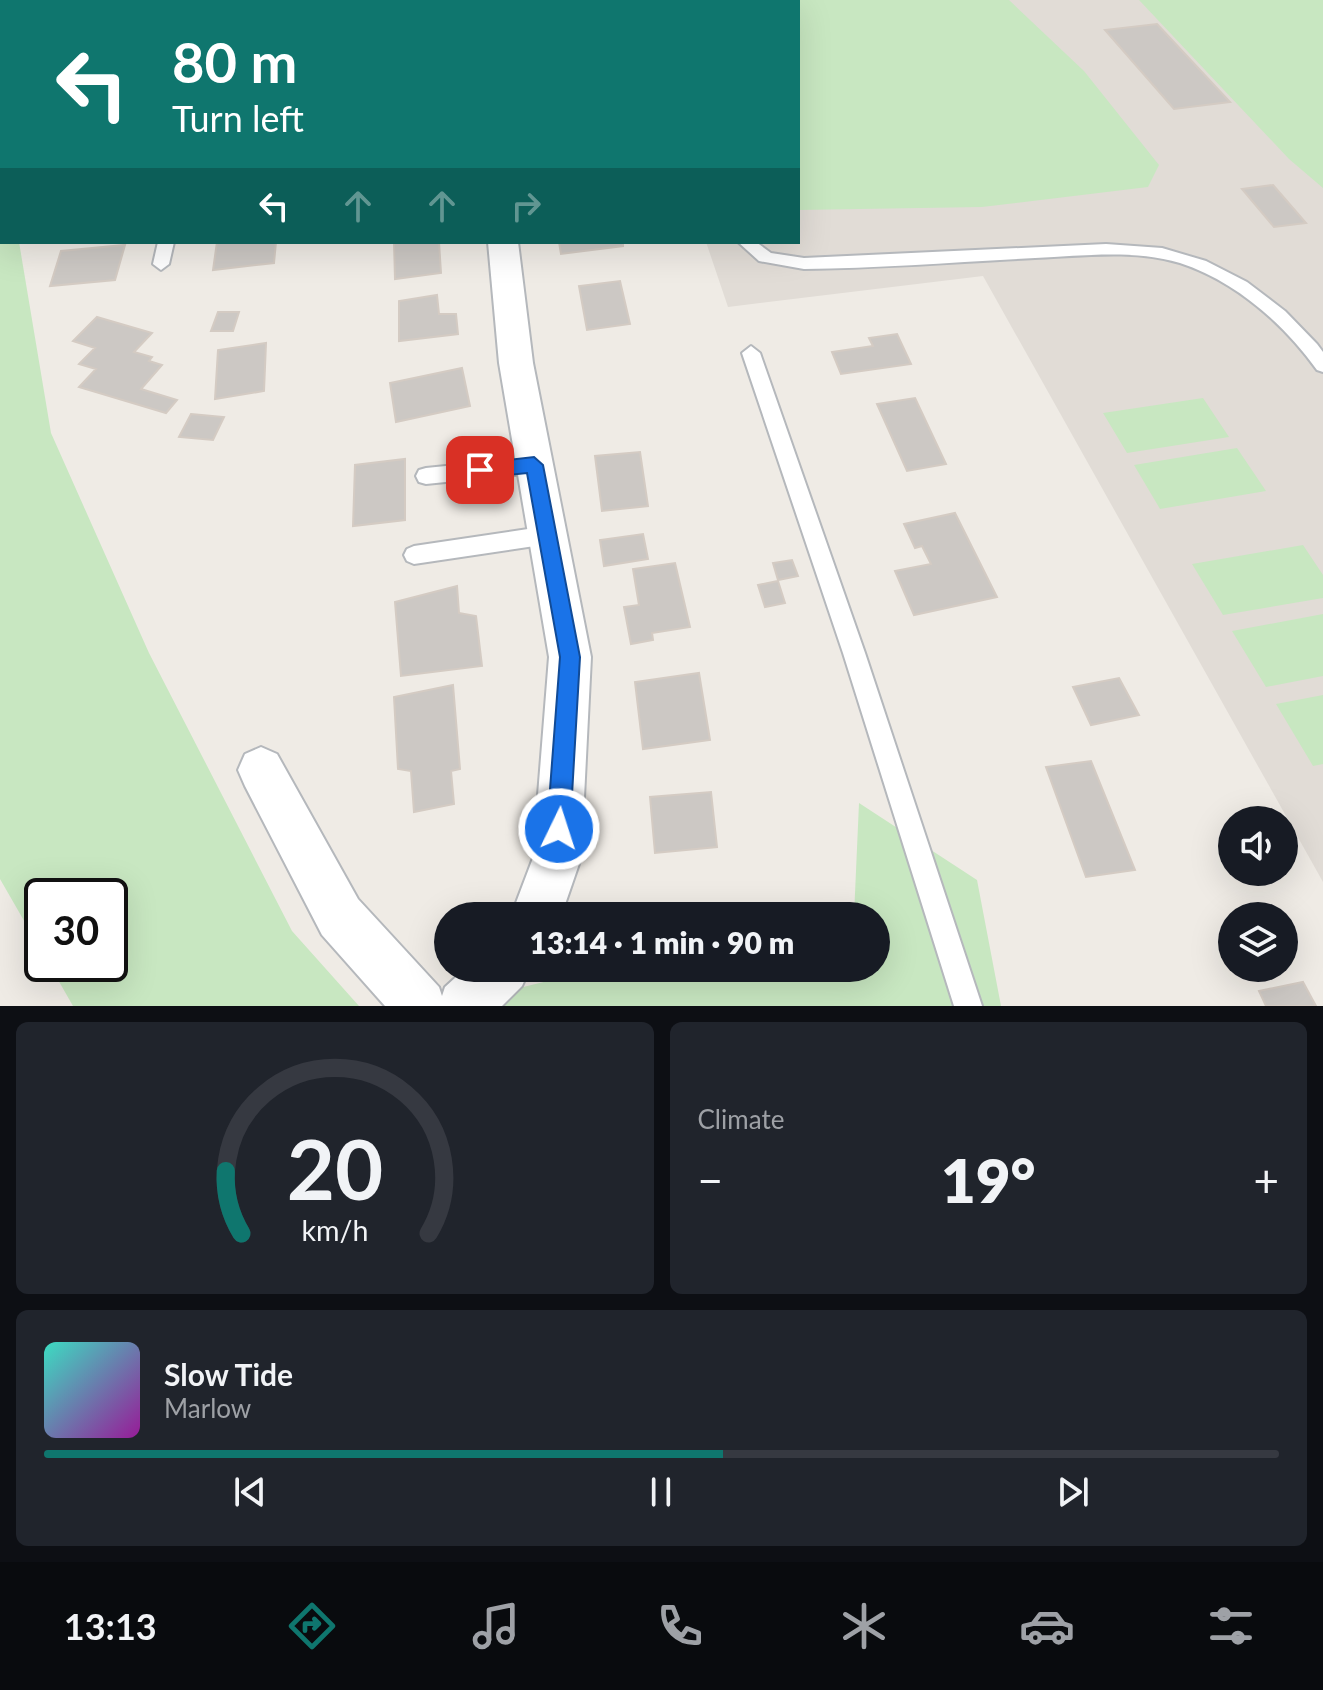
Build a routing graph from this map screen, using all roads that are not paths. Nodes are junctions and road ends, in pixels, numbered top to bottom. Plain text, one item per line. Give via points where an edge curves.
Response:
1 (166, 244) edge
2 (503, 244) edge
3 (748, 244) edge
4 (161, 264) dead end
5 (1317, 346) edge
6 (751, 353) dead end
7 (1323, 365) edge
8 (534, 465) junction
9 (426, 476) dead end
10 (548, 535) junction
11 (414, 555) dead end
12 (261, 770) dead end
13 (541, 902) edge
14 (489, 982) edge
15 (420, 1006) edge
16 (464, 1006) edge
17 (968, 1006) edge

1 - 4 lane
2 - 8 street
3 - 5 lane via 769,259 815,263 1159,252 1237,283
5 - 7 lane
6 - 17 lane
8 - 9 lane
8 - 10 street
10 - 11 lane
10 - 13 street via 570,657 557,858
12 - 15 street via 340,917
14 - 16 street

